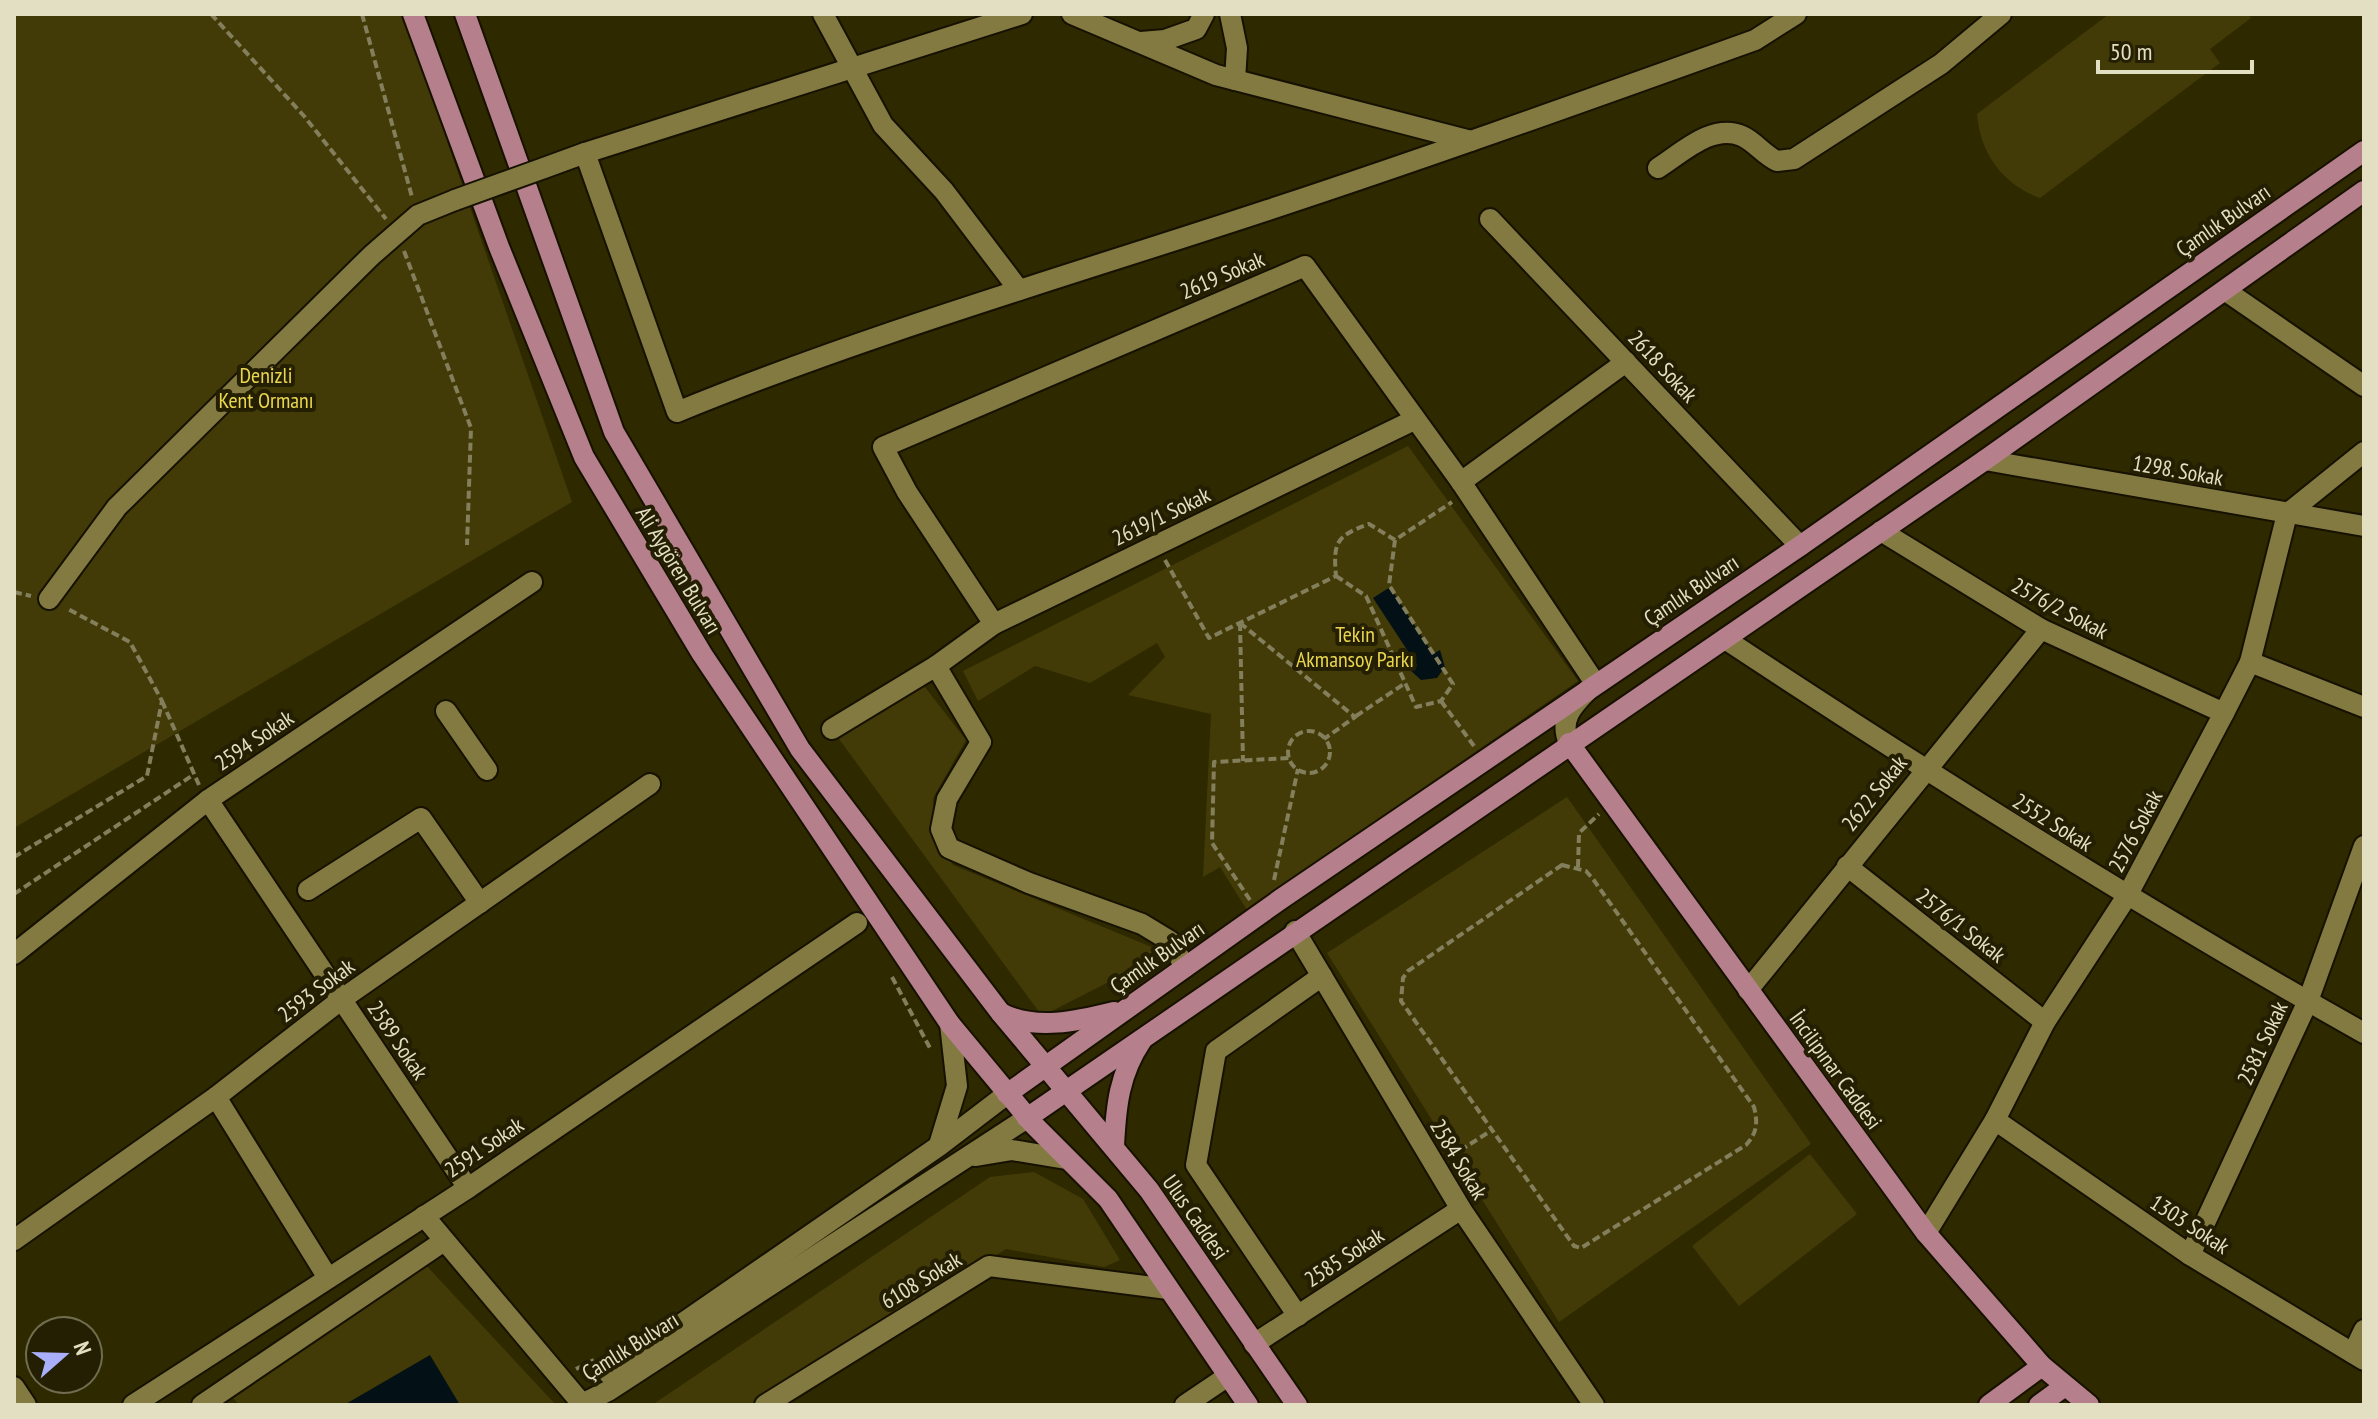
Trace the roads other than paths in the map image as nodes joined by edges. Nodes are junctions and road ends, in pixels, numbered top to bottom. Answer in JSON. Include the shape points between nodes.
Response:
{"nodes":[{"id":1,"x":413,"y":14,"type":"edge"},
{"id":2,"x":465,"y":14,"type":"edge"},
{"id":3,"x":823,"y":14,"type":"edge"},
{"id":4,"x":1022,"y":14,"type":"edge"},
{"id":5,"x":1072,"y":14,"type":"edge"},
{"id":6,"x":1204,"y":14,"type":"edge"},
{"id":7,"x":1230,"y":14,"type":"edge"},
{"id":8,"x":1796,"y":14,"type":"edge"},
{"id":9,"x":2001,"y":14,"type":"edge"},
{"id":10,"x":1137,"y":43,"type":"junction"},
{"id":11,"x":852,"y":68,"type":"junction"},
{"id":12,"x":1235,"y":80,"type":"junction"},
{"id":13,"x":1471,"y":141,"type":"junction"},
{"id":14,"x":2364,"y":151,"type":"edge"},
{"id":15,"x":585,"y":153,"type":"junction"},
{"id":16,"x":1658,"y":168,"type":"dead end"},
{"id":17,"x":2364,"y":191,"type":"edge"},
{"id":18,"x":1490,"y":219,"type":"dead end"},
{"id":19,"x":1019,"y":290,"type":"junction"},
{"id":20,"x":2226,"y":291,"type":"junction"},
{"id":21,"x":1626,"y":362,"type":"junction"},
{"id":22,"x":2364,"y":386,"type":"edge"},
{"id":23,"x":1414,"y":420,"type":"junction"},
{"id":24,"x":2364,"y":452,"type":"edge"},
{"id":25,"x":1985,"y":460,"type":"junction"},
{"id":26,"x":1464,"y":487,"type":"junction"},
{"id":27,"x":2287,"y":514,"type":"junction"},
{"id":28,"x":2364,"y":526,"type":"edge"},
{"id":29,"x":1881,"y":531,"type":"junction"},
{"id":30,"x":1800,"y":546,"type":"junction"},
{"id":31,"x":532,"y":582,"type":"dead end"},
{"id":32,"x":49,"y":599,"type":"road end"},
{"id":33,"x":994,"y":624,"type":"junction"},
{"id":34,"x":2041,"y":629,"type":"junction"},
{"id":35,"x":1725,"y":639,"type":"junction"},
{"id":36,"x":2250,"y":662,"type":"junction"},
{"id":37,"x":936,"y":666,"type":"junction"},
{"id":38,"x":1595,"y":683,"type":"junction"},
{"id":39,"x":2364,"y":707,"type":"edge"},
{"id":40,"x":446,"y":711,"type":"dead end"},
{"id":41,"x":2224,"y":713,"type":"junction"},
{"id":42,"x":832,"y":729,"type":"dead end"},
{"id":43,"x":1591,"y":729,"type":"junction"},
{"id":44,"x":1569,"y":743,"type":"junction"},
{"id":45,"x":1588,"y":768,"type":"junction"},
{"id":46,"x":487,"y":770,"type":"dead end"},
{"id":47,"x":1924,"y":770,"type":"junction"},
{"id":48,"x":650,"y":784,"type":"dead end"},
{"id":49,"x":208,"y":800,"type":"junction"},
{"id":50,"x":2364,"y":846,"type":"edge"},
{"id":51,"x":1847,"y":866,"type":"junction"},
{"id":52,"x":308,"y":890,"type":"dead end"},
{"id":53,"x":2127,"y":896,"type":"junction"},
{"id":54,"x":480,"y":903,"type":"junction"},
{"id":55,"x":857,"y":923,"type":"dead end"},
{"id":56,"x":1295,"y":931,"type":"junction"},
{"id":57,"x":14,"y":954,"type":"edge"},
{"id":58,"x":1185,"y":967,"type":"junction"},
{"id":59,"x":1322,"y":976,"type":"junction"},
{"id":60,"x":1748,"y":990,"type":"junction"},
{"id":61,"x":342,"y":999,"type":"junction"},
{"id":62,"x":2308,"y":1001,"type":"junction"},
{"id":63,"x":1126,"y":1009,"type":"junction"},
{"id":64,"x":1000,"y":1012,"type":"junction"},
{"id":65,"x":2045,"y":1022,"type":"junction"},
{"id":66,"x":950,"y":1024,"type":"junction"},
{"id":67,"x":1148,"y":1032,"type":"junction"},
{"id":68,"x":2364,"y":1033,"type":"edge"},
{"id":69,"x":1043,"y":1065,"type":"junction"},
{"id":70,"x":1064,"y":1090,"type":"junction"},
{"id":71,"x":1007,"y":1094,"type":"junction"},
{"id":72,"x":216,"y":1097,"type":"junction"},
{"id":73,"x":1027,"y":1118,"type":"junction"},
{"id":74,"x":1995,"y":1120,"type":"junction"},
{"id":75,"x":939,"y":1146,"type":"junction"},
{"id":76,"x":1114,"y":1146,"type":"junction"},
{"id":77,"x":964,"y":1159,"type":"junction"},
{"id":78,"x":1066,"y":1159,"type":"junction"},
{"id":79,"x":468,"y":1188,"type":"junction"},
{"id":80,"x":1461,"y":1209,"type":"junction"},
{"id":81,"x":424,"y":1216,"type":"junction"},
{"id":82,"x":1926,"y":1233,"type":"junction"},
{"id":83,"x":14,"y":1240,"type":"edge"},
{"id":84,"x":444,"y":1241,"type":"junction"},
{"id":85,"x":2190,"y":1255,"type":"junction"},
{"id":86,"x":328,"y":1278,"type":"junction"},
{"id":87,"x":1168,"y":1289,"type":"junction"},
{"id":88,"x":1298,"y":1316,"type":"junction"},
{"id":89,"x":2364,"y":1330,"type":"edge"},
{"id":90,"x":1254,"y":1344,"type":"junction"},
{"id":91,"x":2358,"y":1357,"type":"edge"},
{"id":92,"x":2042,"y":1366,"type":"junction"},
{"id":93,"x":1228,"y":1376,"type":"junction"},
{"id":94,"x":2065,"y":1386,"type":"junction"},
{"id":95,"x":14,"y":1387,"type":"edge"},
{"id":96,"x":582,"y":1404,"type":"edge"},
{"id":97,"x":26,"y":1405,"type":"edge"},
{"id":98,"x":133,"y":1405,"type":"edge"},
{"id":99,"x":202,"y":1405,"type":"edge"},
{"id":100,"x":765,"y":1405,"type":"edge"},
{"id":101,"x":1185,"y":1405,"type":"edge"},
{"id":102,"x":1248,"y":1405,"type":"edge"},
{"id":103,"x":1297,"y":1405,"type":"edge"},
{"id":104,"x":1594,"y":1405,"type":"edge"},
{"id":105,"x":1989,"y":1405,"type":"edge"},
{"id":106,"x":2039,"y":1405,"type":"edge"},
{"id":107,"x":2089,"y":1405,"type":"edge"}],
"edges":[{"from":1,"to":66,"type":"main road","name":"Ali Aygören Bulvarı","via":[[584,457],[702,654]]},
{"from":2,"to":64,"type":"main road","name":"Ali Aygören Bulvarı","via":[[614,432],[800,749]]},
{"from":3,"to":11,"type":"street"},
{"from":4,"to":11,"type":"street"},
{"from":5,"to":10,"type":"street"},
{"from":6,"to":10,"type":"street","via":[[1196,29]]},
{"from":7,"to":12,"type":"street","via":[[1237,48]]},
{"from":8,"to":13,"type":"street","via":[[1755,40]]},
{"from":9,"to":16,"type":"street","via":[[1941,64],[1794,159],[1777,161],[1744,137],[1712,134]]},
{"from":10,"to":12,"type":"street"},
{"from":11,"to":15,"type":"street"},
{"from":11,"to":19,"type":"street","via":[[883,125],[944,191]]},
{"from":12,"to":13,"type":"street"},
{"from":13,"to":19,"type":"street"},
{"from":14,"to":30,"type":"main road","name":"Çamlık Bulvarı"},
{"from":15,"to":19,"type":"street","via":[[677,412],[758,378]]},
{"from":15,"to":32,"type":"street","bridge":true,"via":[[418,215],[396,232],[117,507]]},
{"from":17,"to":20,"type":"main road"},
{"from":18,"to":21,"type":"street","name":"2618 Sokak"},
{"from":20,"to":22,"type":"street"},
{"from":20,"to":25,"type":"main road"},
{"from":21,"to":26,"type":"street"},
{"from":21,"to":30,"type":"street","name":"2618 Sokak"},
{"from":23,"to":26,"type":"street","name":"2619 Sokak"},
{"from":23,"to":33,"type":"street","name":"2619/1 Sokak"},
{"from":23,"to":33,"type":"street","name":"2619 Sokak","via":[[1305,266],[883,447]]},
{"from":24,"to":27,"type":"street"},
{"from":25,"to":27,"type":"street","name":"1298. Sokak"},
{"from":25,"to":29,"type":"main road"},
{"from":26,"to":38,"type":"street","name":"2619 Sokak"},
{"from":27,"to":28,"type":"street","name":"1298. Sokak"},
{"from":27,"to":36,"type":"street","name":"2576 Sokak"},
{"from":29,"to":34,"type":"street","name":"2576/2 Sokak"},
{"from":29,"to":35,"type":"main road"},
{"from":30,"to":38,"type":"main road","name":"Çamlık Bulvarı"},
{"from":31,"to":49,"type":"street","name":"2594 Sokak"},
{"from":33,"to":37,"type":"street","name":"2619/1 Sokak"},
{"from":34,"to":41,"type":"street","name":"2576/2 Sokak"},
{"from":34,"to":47,"type":"street","name":"2622 Sokak"},
{"from":35,"to":43,"type":"main road"},
{"from":35,"to":47,"type":"street","name":"2552 Sokak"},
{"from":36,"to":39,"type":"street"},
{"from":36,"to":41,"type":"street","name":"2576 Sokak"},
{"from":37,"to":42,"type":"street","name":"2619/1 Sokak"},
{"from":37,"to":58,"type":"street","via":[[981,742],[947,799],[941,829],[949,848],[1142,924],[1170,941]]},
{"from":38,"to":44,"type":"street","via":[[1565,719]]},
{"from":38,"to":58,"type":"main road","name":"Çamlık Bulvarı"},
{"from":40,"to":46,"type":"street"},
{"from":41,"to":53,"type":"street","name":"2576 Sokak"},
{"from":43,"to":44,"type":"main road"},
{"from":43,"to":45,"type":"main road","via":[[1585,751]]},
{"from":44,"to":45,"type":"main road","name":"İncilipınar Caddesi"},
{"from":44,"to":56,"type":"main road"},
{"from":45,"to":60,"type":"main road","name":"İncilipınar Caddesi"},
{"from":47,"to":51,"type":"street","name":"2622 Sokak"},
{"from":47,"to":53,"type":"street","name":"2552 Sokak"},
{"from":48,"to":54,"type":"street","name":"2593 Sokak"},
{"from":49,"to":57,"type":"street","name":"2594 Sokak"},
{"from":49,"to":61,"type":"street","name":"2589 Sokak"},
{"from":50,"to":62,"type":"street","name":"2581 Sokak"},
{"from":51,"to":60,"type":"street","name":"2622 Sokak"},
{"from":51,"to":65,"type":"street","name":"2576/1 Sokak"},
{"from":52,"to":54,"type":"street","via":[[421,818]]},
{"from":53,"to":62,"type":"street","name":"2552 Sokak"},
{"from":53,"to":65,"type":"street","name":"2576 Sokak"},
{"from":54,"to":61,"type":"street","name":"2593 Sokak"},
{"from":55,"to":79,"type":"street","name":"2591 Sokak"},
{"from":56,"to":59,"type":"street","name":"2584 Sokak"},
{"from":56,"to":67,"type":"main road"},
{"from":58,"to":63,"type":"main road","name":"Çamlık Bulvarı"},
{"from":59,"to":80,"type":"street","name":"2584 Sokak"},
{"from":59,"to":88,"type":"street","via":[[1216,1051],[1196,1165]]},
{"from":60,"to":82,"type":"main road","name":"İncilipınar Caddesi"},
{"from":61,"to":72,"type":"street","name":"2593 Sokak"},
{"from":61,"to":79,"type":"street","name":"2589 Sokak"},
{"from":62,"to":68,"type":"street","name":"2552 Sokak"},
{"from":62,"to":85,"type":"street","name":"2581 Sokak"},
{"from":63,"to":64,"type":"main road","via":[[1026,1023]]},
{"from":63,"to":69,"type":"main road","name":"Çamlık Bulvarı"},
{"from":64,"to":69,"type":"main road","name":"Ali Aygören Bulvarı"},
{"from":65,"to":74,"type":"street","name":"2576 Sokak"},
{"from":66,"to":71,"type":"main road","name":"Ali Aygören Bulvarı"},
{"from":66,"to":75,"type":"street","via":[[957,1086]]},
{"from":67,"to":70,"type":"main road"},
{"from":67,"to":76,"type":"main road","via":[[1128,1061],[1117,1092]]},
{"from":69,"to":70,"type":"main road","name":"Ulus Caddesi"},
{"from":69,"to":71,"type":"main road","name":"Çamlık Bulvarı"},
{"from":70,"to":73,"type":"main road"},
{"from":70,"to":76,"type":"main road","name":"Ulus Caddesi"},
{"from":71,"to":73,"type":"main road"},
{"from":71,"to":75,"type":"street"},
{"from":72,"to":83,"type":"street","name":"2593 Sokak"},
{"from":72,"to":86,"type":"street"},
{"from":73,"to":77,"type":"street","name":"Çamlık Bulvarı"},
{"from":73,"to":78,"type":"main road"},
{"from":74,"to":82,"type":"street","name":"2576 Sokak"},
{"from":74,"to":85,"type":"street","name":"1303 Sokak"},
{"from":75,"to":96,"type":"street","via":[[604,1378]]},
{"from":76,"to":90,"type":"main road","name":"Ulus Caddesi"},
{"from":77,"to":78,"type":"street","via":[[1012,1150]]},
{"from":77,"to":96,"type":"street","name":"Çamlık Bulvarı"},
{"from":78,"to":87,"type":"main road","via":[[1108,1199]]},
{"from":79,"to":81,"type":"street","name":"2591 Sokak"},
{"from":80,"to":88,"type":"street","name":"2585 Sokak"},
{"from":80,"to":104,"type":"street","name":"2584 Sokak"},
{"from":81,"to":84,"type":"street"},
{"from":81,"to":86,"type":"street","name":"2591 Sokak"},
{"from":82,"to":92,"type":"main road","name":"İncilipınar Caddesi"},
{"from":84,"to":96,"type":"street"},
{"from":84,"to":99,"type":"street"},
{"from":85,"to":91,"type":"street","name":"1303 Sokak"},
{"from":86,"to":98,"type":"street","name":"2591 Sokak"},
{"from":87,"to":93,"type":"main road"},
{"from":87,"to":100,"type":"street","name":"6108 Sokak","via":[[989,1266]]},
{"from":88,"to":90,"type":"street","name":"2585 Sokak"},
{"from":89,"to":91,"type":"street"},
{"from":90,"to":103,"type":"main road","name":"Ulus Caddesi"},
{"from":92,"to":94,"type":"main road","name":"İncilipınar Caddesi"},
{"from":92,"to":105,"type":"main road"},
{"from":93,"to":101,"type":"street"},
{"from":93,"to":102,"type":"main road"},
{"from":94,"to":106,"type":"main road"},
{"from":94,"to":107,"type":"main road","name":"İncilipınar Caddesi"},
{"from":95,"to":97,"type":"street"}]}
